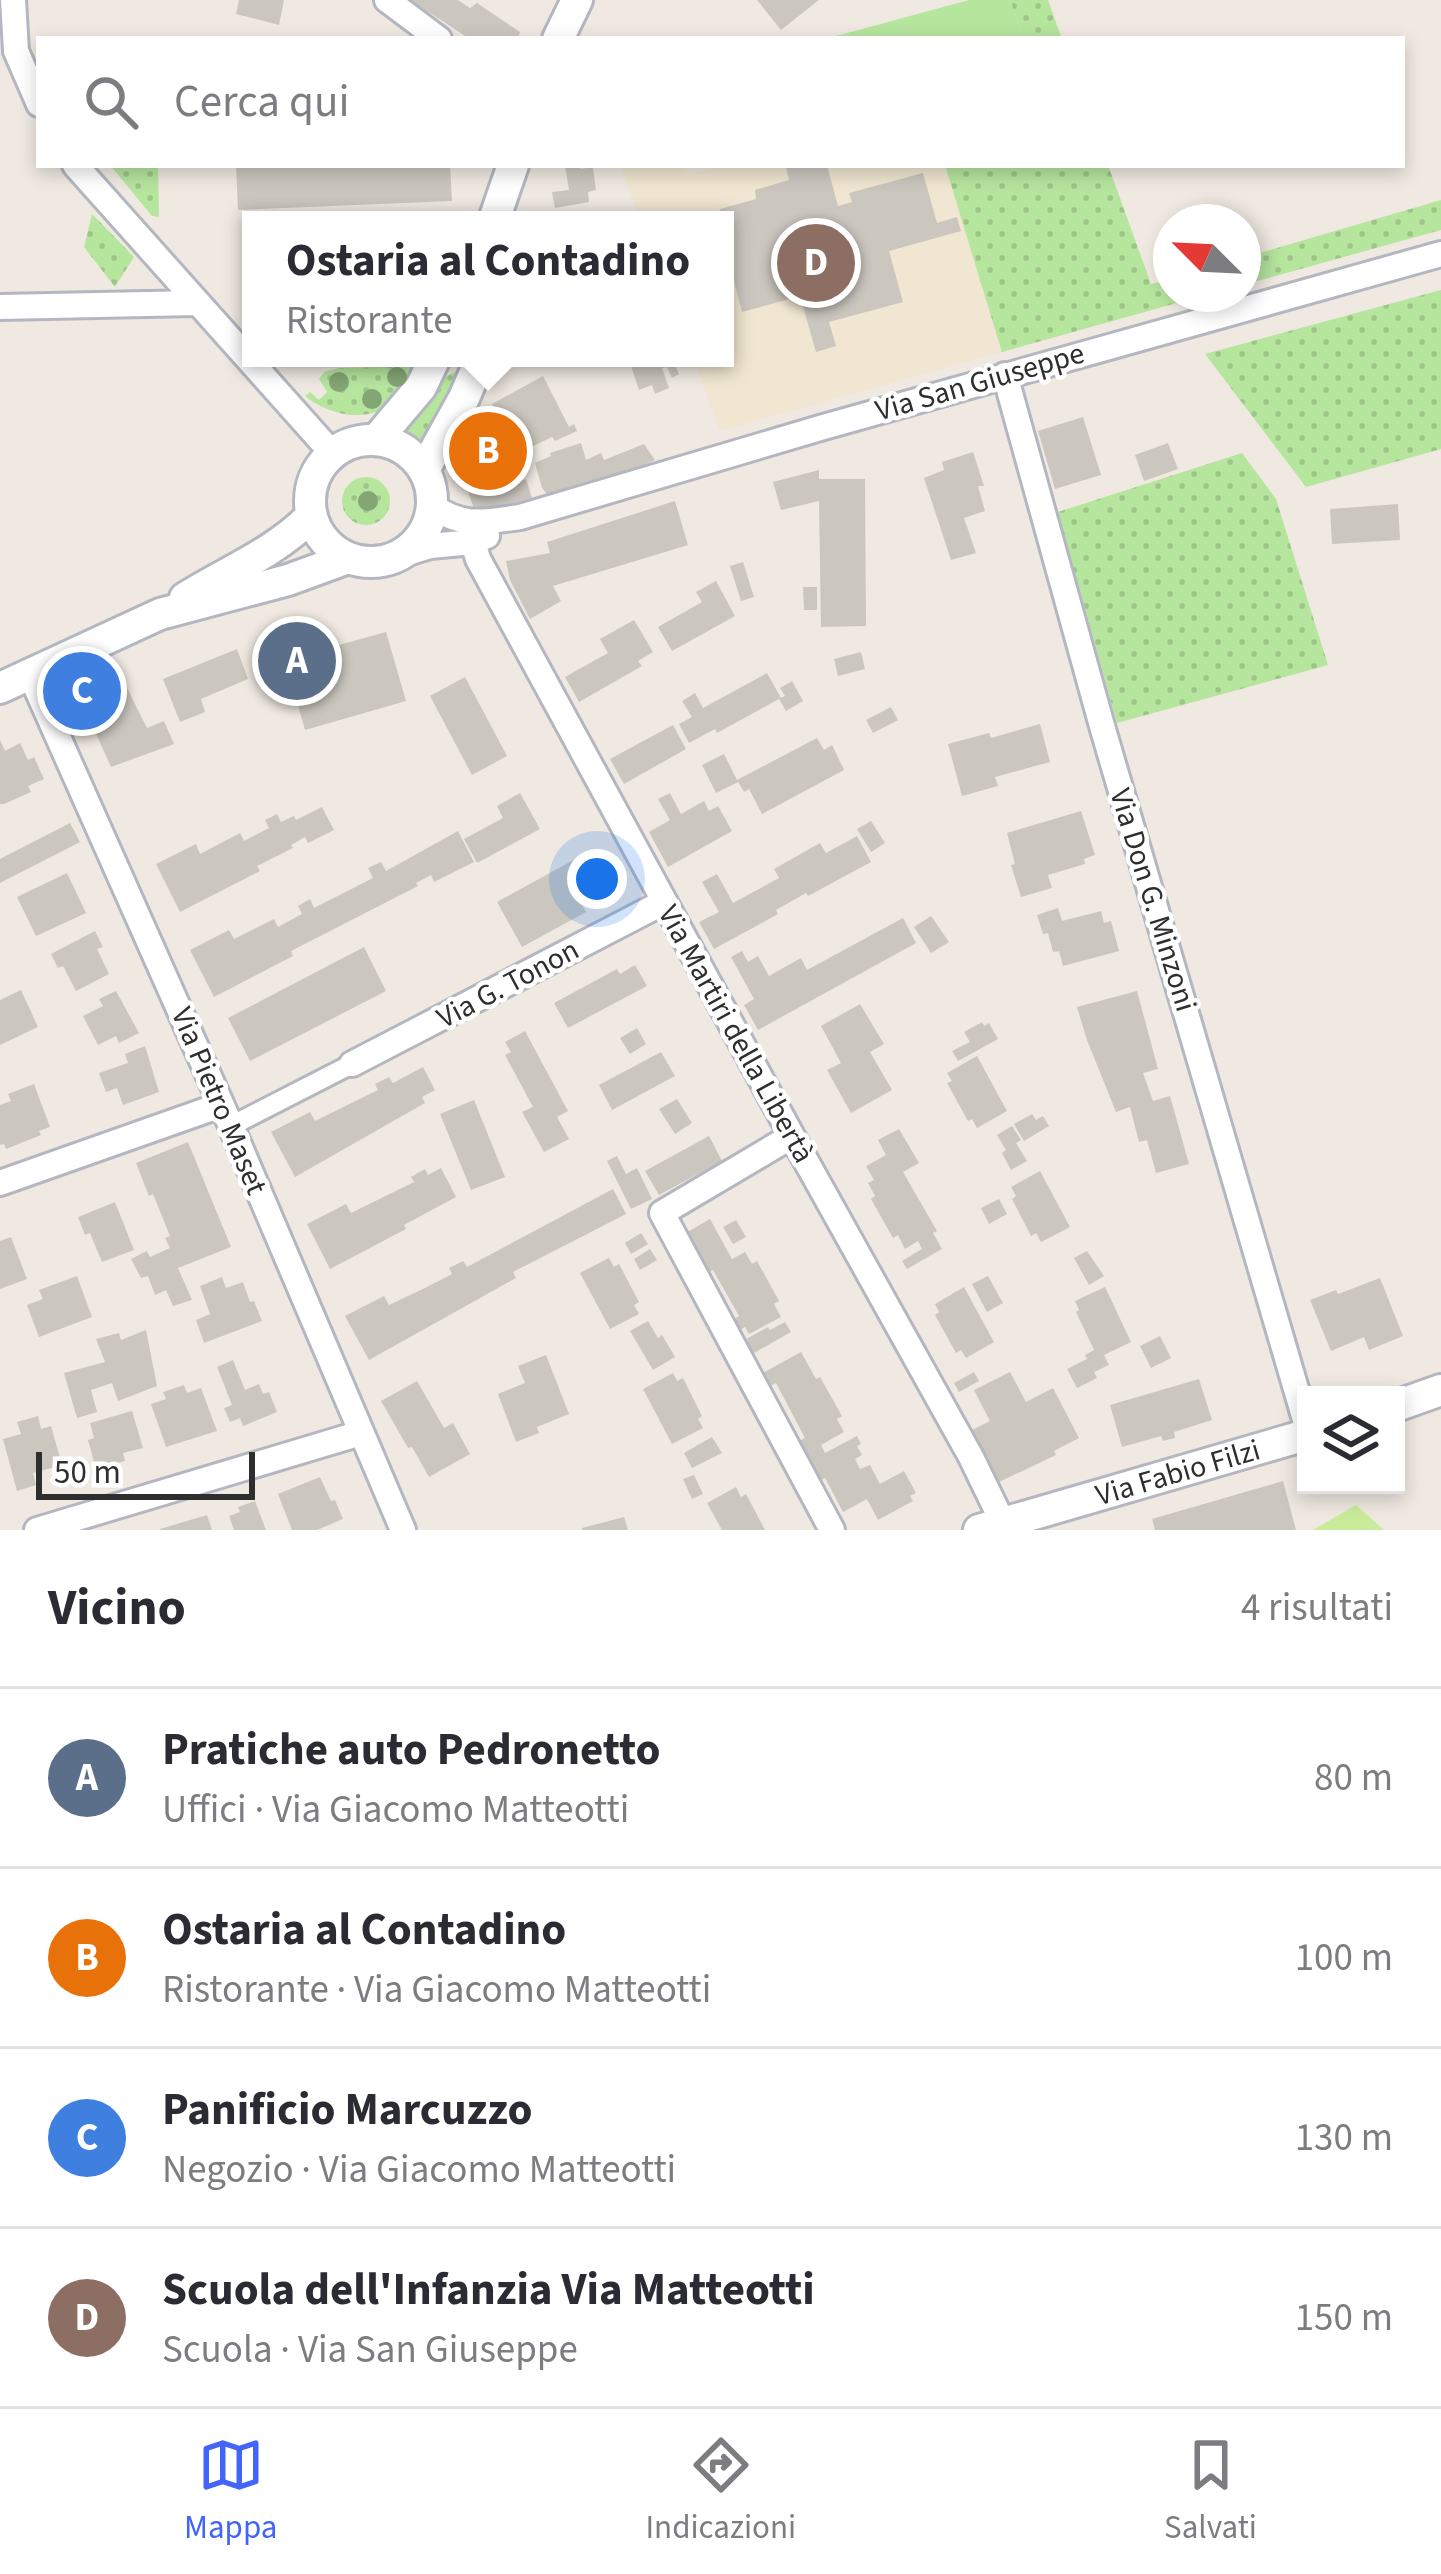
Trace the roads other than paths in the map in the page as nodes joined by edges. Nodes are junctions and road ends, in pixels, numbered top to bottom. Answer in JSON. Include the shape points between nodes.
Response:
{"nodes":[{"id":1,"x":13,"y":0,"type":"edge"},
{"id":2,"x":387,"y":0,"type":"edge"},
{"id":3,"x":550,"y":0,"type":"edge"},
{"id":4,"x":577,"y":0,"type":"edge"},
{"id":5,"x":435,"y":36,"type":"edge"},
{"id":6,"x":554,"y":36,"type":"edge"},
{"id":7,"x":556,"y":36,"type":"edge"},
{"id":8,"x":36,"y":98,"type":"edge"},
{"id":9,"x":78,"y":168,"type":"edge"},
{"id":10,"x":512,"y":168,"type":"edge"},
{"id":11,"x":526,"y":168,"type":"edge"},
{"id":12,"x":497,"y":211,"type":"edge"},
{"id":13,"x":519,"y":211,"type":"edge"},
{"id":14,"x":1441,"y":254,"type":"edge"},
{"id":15,"x":196,"y":303,"type":"junction"},
{"id":16,"x":0,"y":307,"type":"edge"},
{"id":17,"x":242,"y":354,"type":"edge"},
{"id":18,"x":254,"y":367,"type":"edge"},
{"id":19,"x":435,"y":367,"type":"edge"},
{"id":20,"x":477,"y":367,"type":"edge"},
{"id":21,"x":1005,"y":375,"type":"junction"},
{"id":22,"x":377,"y":439,"type":"junction"},
{"id":23,"x":332,"y":453,"type":"junction"},
{"id":24,"x":424,"y":470,"type":"junction"},
{"id":25,"x":432,"y":506,"type":"junction"},
{"id":26,"x":311,"y":516,"type":"junction"},
{"id":27,"x":520,"y":517,"type":"junction"},
{"id":28,"x":473,"y":542,"type":"junction"},
{"id":29,"x":401,"y":555,"type":"junction"},
{"id":30,"x":348,"y":558,"type":"junction"},
{"id":31,"x":258,"y":573,"type":"junction"},
{"id":32,"x":30,"y":674,"type":"junction"},
{"id":33,"x":0,"y":688,"type":"edge"},
{"id":34,"x":664,"y":902,"type":"junction"},
{"id":35,"x":352,"y":1064,"type":"joint"},
{"id":36,"x":226,"y":1115,"type":"junction"},
{"id":37,"x":791,"y":1136,"type":"junction"},
{"id":38,"x":0,"y":1183,"type":"edge"},
{"id":39,"x":1441,"y":1390,"type":"edge"},
{"id":40,"x":1297,"y":1392,"type":"edge"},
{"id":41,"x":1405,"y":1403,"type":"edge"},
{"id":42,"x":361,"y":1433,"type":"junction"},
{"id":43,"x":1297,"y":1439,"type":"edge"},
{"id":44,"x":991,"y":1527,"type":"edge"},
{"id":45,"x":37,"y":1530,"type":"edge"},
{"id":46,"x":403,"y":1530,"type":"edge"},
{"id":47,"x":832,"y":1530,"type":"edge"}],
"edges":[{"from":1,"to":8,"type":"street","via":[[16,51]]},
{"from":2,"to":5,"type":"street"},
{"from":3,"to":6,"type":"street"},
{"from":4,"to":7,"type":"street"},
{"from":9,"to":15,"type":"street"},
{"from":10,"to":12,"type":"street"},
{"from":11,"to":13,"type":"street"},
{"from":14,"to":21,"type":"street","name":"Via San Giuseppe"},
{"from":15,"to":16,"type":"street"},
{"from":15,"to":17,"type":"street"},
{"from":18,"to":23,"type":"street"},
{"from":19,"to":22,"type":"street"},
{"from":20,"to":24,"type":"street"},
{"from":21,"to":27,"type":"street","name":"Via San Giuseppe"},
{"from":21,"to":40,"type":"street","name":"Via Don G. Minzoni"},
{"from":22,"to":23,"type":"street"},
{"from":22,"to":24,"type":"street","via":[[406,450]]},
{"from":23,"to":26,"type":"street","via":[[311,486]]},
{"from":24,"to":25,"type":"street"},
{"from":25,"to":27,"type":"street","name":"Via San Giuseppe","via":[[462,522]]},
{"from":25,"to":29,"type":"street","via":[[421,537]]},
{"from":26,"to":30,"type":"street","via":[[327,544]]},
{"from":26,"to":31,"type":"street"},
{"from":27,"to":28,"type":"street","name":"Via San Giuseppe"},
{"from":28,"to":29,"type":"street","name":"Via San Giuseppe"},
{"from":28,"to":34,"type":"street","name":"Via Martiri della Libertà"},
{"from":29,"to":30,"type":"street"},
{"from":30,"to":31,"type":"street"},
{"from":31,"to":32,"type":"street"},
{"from":32,"to":33,"type":"street"},
{"from":32,"to":36,"type":"street","name":"Via Pietro Maset"},
{"from":34,"to":35,"type":"street","name":"Via G. Tonon"},
{"from":34,"to":37,"type":"street","name":"Via Martiri della Libertà"},
{"from":35,"to":36,"type":"street"},
{"from":36,"to":38,"type":"street"},
{"from":36,"to":42,"type":"street","name":"Via Pietro Maset"},
{"from":37,"to":44,"type":"street","name":"Via Martiri della Libertà","via":[[970,1457]]},
{"from":37,"to":47,"type":"street","via":[[662,1213]]},
{"from":39,"to":41,"type":"street"},
{"from":42,"to":45,"type":"street"},
{"from":42,"to":46,"type":"street","name":"Via Pietro Maset"},
{"from":43,"to":44,"type":"street","name":"Via Fabio Filzi"}]}
